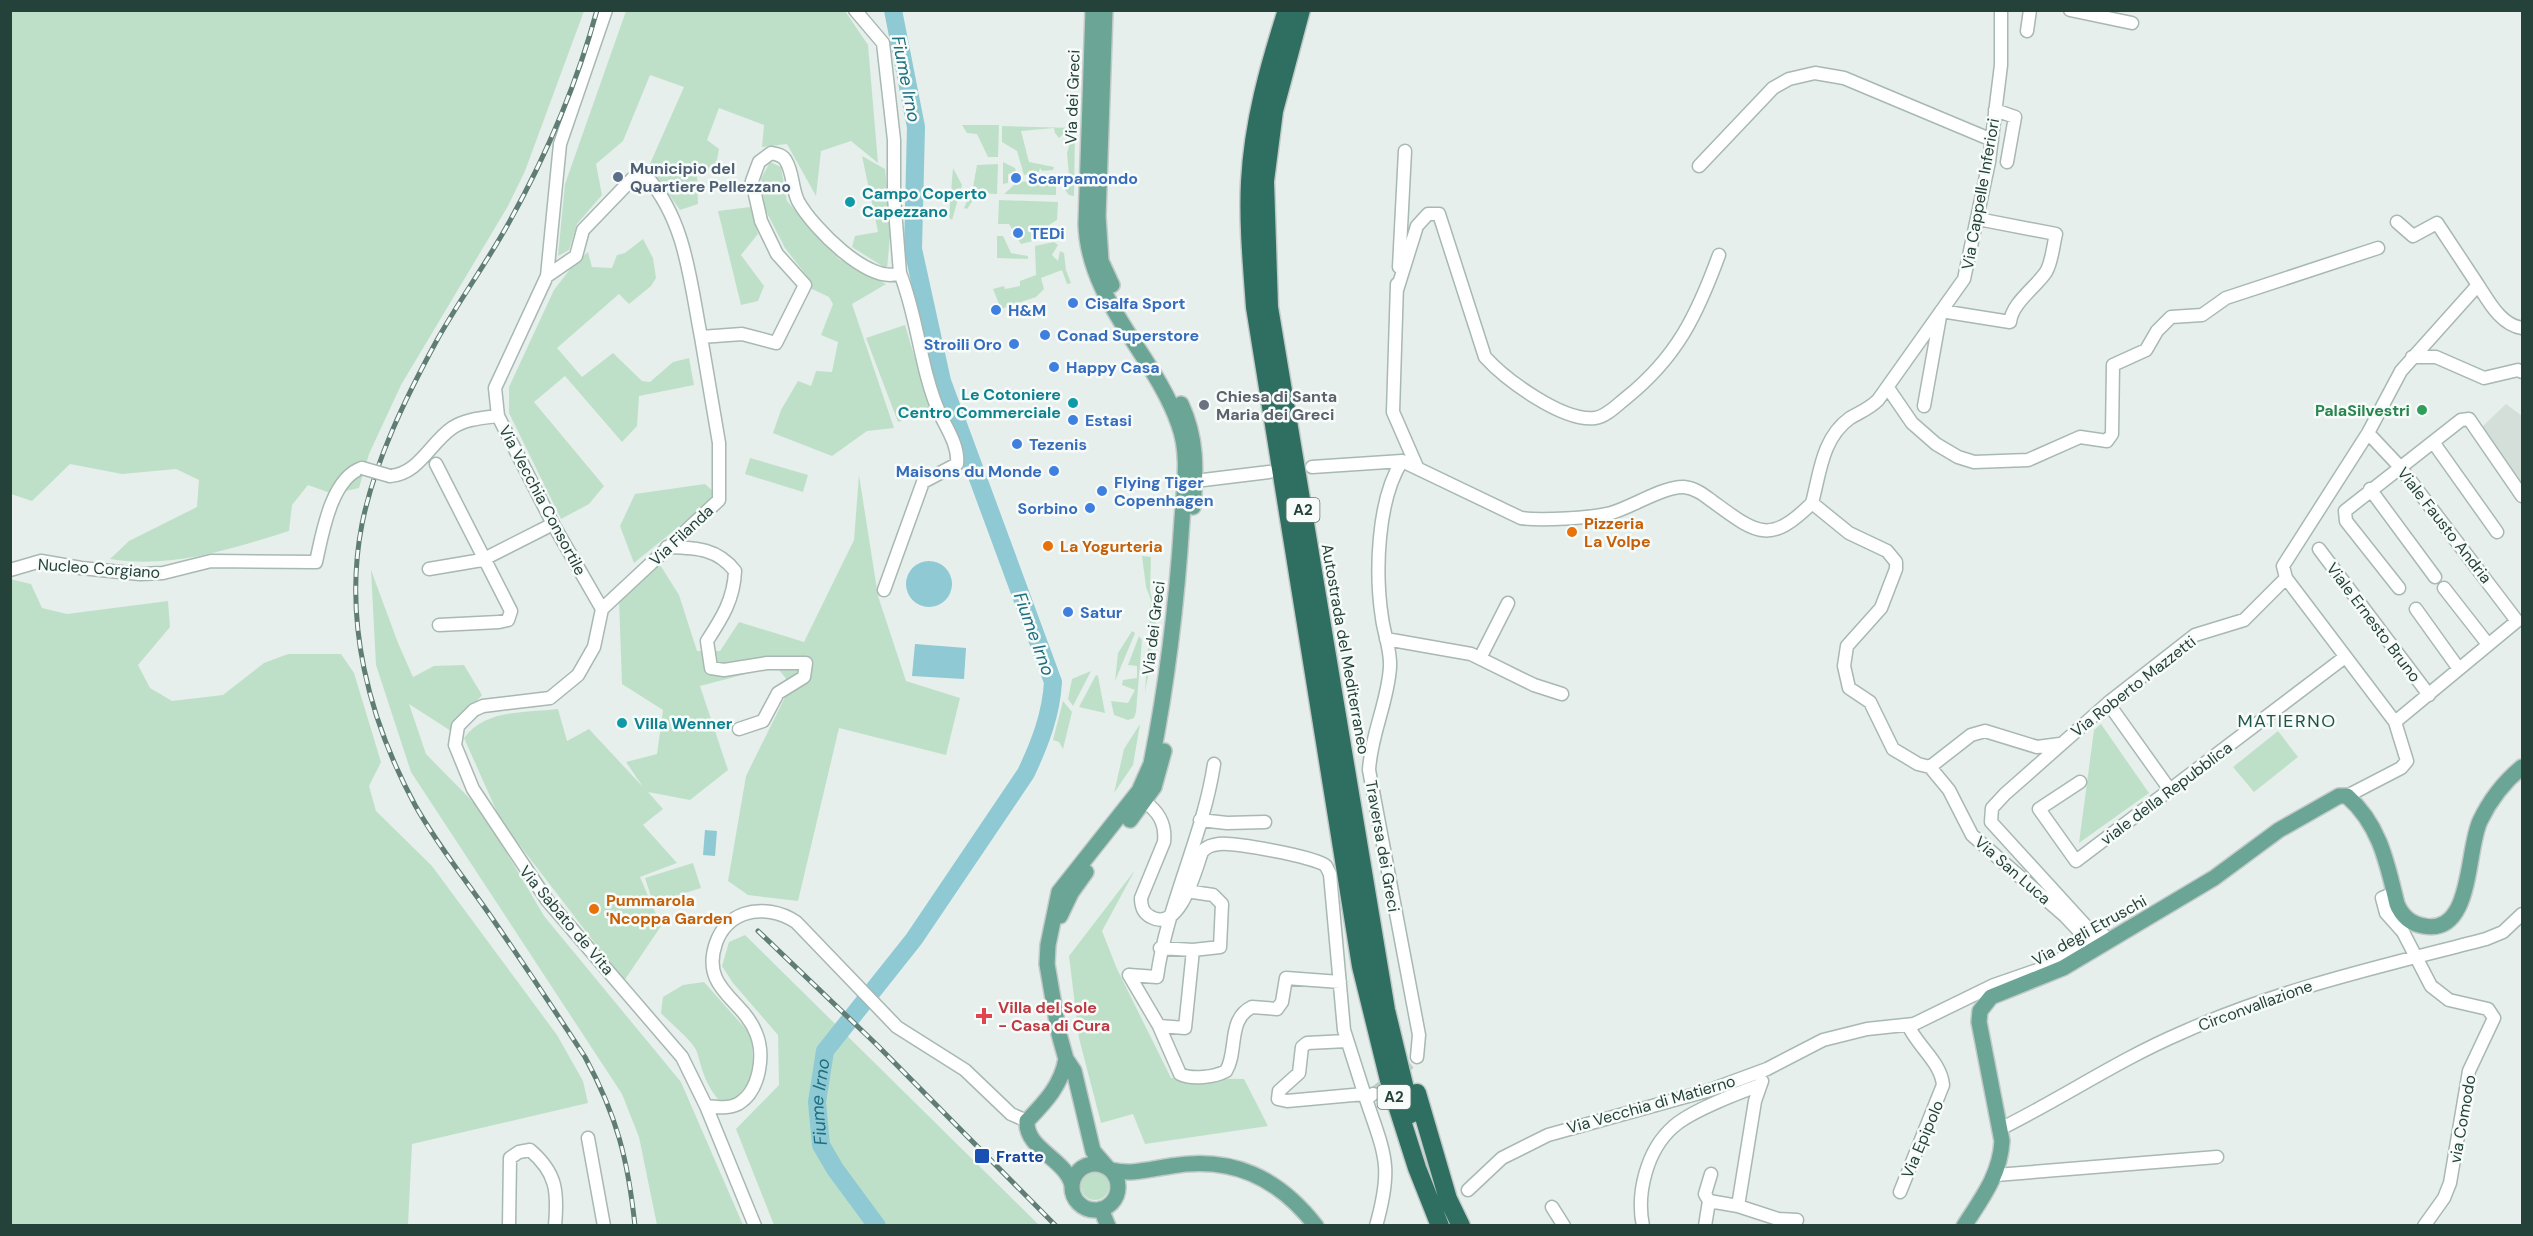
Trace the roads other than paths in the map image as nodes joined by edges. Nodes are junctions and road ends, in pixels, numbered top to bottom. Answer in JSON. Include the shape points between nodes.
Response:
{"nodes":[{"id":1,"x":606,"y":10,"type":"edge"},
{"id":2,"x":855,"y":10,"type":"edge"},
{"id":3,"x":1093,"y":10,"type":"edge"},
{"id":4,"x":1105,"y":10,"type":"edge"},
{"id":5,"x":1287,"y":10,"type":"edge"},
{"id":6,"x":1301,"y":10,"type":"edge"},
{"id":7,"x":2001,"y":10,"type":"edge"},
{"id":8,"x":2030,"y":10,"type":"edge"},
{"id":9,"x":2070,"y":10,"type":"edge"},
{"id":10,"x":2132,"y":23,"type":"dead end"},
{"id":11,"x":2027,"y":32,"type":"dead end"},
{"id":12,"x":1995,"y":110,"type":"junction"},
{"id":13,"x":1992,"y":140,"type":"junction"},
{"id":14,"x":1405,"y":151,"type":"dead end"},
{"id":15,"x":2007,"y":162,"type":"dead end"},
{"id":16,"x":1699,"y":166,"type":"dead end"},
{"id":17,"x":1978,"y":219,"type":"junction"},
{"id":18,"x":2397,"y":222,"type":"dead end"},
{"id":19,"x":2378,"y":248,"type":"dead end"},
{"id":20,"x":1719,"y":255,"type":"dead end"},
{"id":21,"x":900,"y":273,"type":"junction"},
{"id":22,"x":547,"y":276,"type":"junction"},
{"id":23,"x":2478,"y":285,"type":"junction"},
{"id":24,"x":1397,"y":290,"type":"junction"},
{"id":25,"x":1941,"y":311,"type":"junction"},
{"id":26,"x":2523,"y":328,"type":"edge"},
{"id":27,"x":701,"y":337,"type":"junction"},
{"id":28,"x":2412,"y":357,"type":"junction"},
{"id":29,"x":2523,"y":372,"type":"edge"},
{"id":30,"x":1888,"y":388,"type":"junction"},
{"id":31,"x":1924,"y":406,"type":"dead end"},
{"id":32,"x":498,"y":416,"type":"junction"},
{"id":33,"x":2368,"y":433,"type":"junction"},
{"id":34,"x":2433,"y":442,"type":"junction"},
{"id":35,"x":1402,"y":461,"type":"junction"},
{"id":36,"x":436,"y":464,"type":"dead end"},
{"id":37,"x":1312,"y":467,"type":"dead end"},
{"id":38,"x":1417,"y":467,"type":"junction"},
{"id":39,"x":2400,"y":467,"type":"junction"},
{"id":40,"x":1269,"y":472,"type":"dead end"},
{"id":41,"x":1196,"y":481,"type":"junction"},
{"id":42,"x":2370,"y":489,"type":"junction"},
{"id":43,"x":2523,"y":496,"type":"edge"},
{"id":44,"x":1812,"y":503,"type":"junction"},
{"id":45,"x":553,"y":524,"type":"junction"},
{"id":46,"x":2497,"y":532,"type":"dead end"},
{"id":47,"x":667,"y":547,"type":"junction"},
{"id":48,"x":2319,"y":549,"type":"dead end"},
{"id":49,"x":483,"y":560,"type":"junction"},
{"id":50,"x":429,"y":569,"type":"dead end"},
{"id":51,"x":10,"y":570,"type":"edge"},
{"id":52,"x":2435,"y":577,"type":"dead end"},
{"id":53,"x":2286,"y":578,"type":"junction"},
{"id":54,"x":2399,"y":588,"type":"dead end"},
{"id":55,"x":2444,"y":588,"type":"dead end"},
{"id":56,"x":884,"y":590,"type":"dead end"},
{"id":57,"x":1509,"y":603,"type":"dead end"},
{"id":58,"x":602,"y":609,"type":"junction"},
{"id":59,"x":2416,"y":609,"type":"dead end"},
{"id":60,"x":2517,"y":621,"type":"joint"},
{"id":61,"x":439,"y":625,"type":"dead end"},
{"id":62,"x":1386,"y":639,"type":"junction"},
{"id":63,"x":2487,"y":643,"type":"junction"},
{"id":64,"x":2345,"y":657,"type":"junction"},
{"id":65,"x":1480,"y":658,"type":"junction"},
{"id":66,"x":2459,"y":669,"type":"junction"},
{"id":67,"x":1562,"y":694,"type":"dead end"},
{"id":68,"x":2429,"y":695,"type":"junction"},
{"id":69,"x":2108,"y":703,"type":"junction"},
{"id":70,"x":2395,"y":722,"type":"junction"},
{"id":71,"x":739,"y":729,"type":"dead end"},
{"id":72,"x":2061,"y":744,"type":"junction"},
{"id":73,"x":1214,"y":764,"type":"dead end"},
{"id":74,"x":1930,"y":767,"type":"junction"},
{"id":75,"x":2523,"y":767,"type":"edge"},
{"id":76,"x":2080,"y":782,"type":"dead end"},
{"id":77,"x":2170,"y":790,"type":"junction"},
{"id":78,"x":2347,"y":796,"type":"junction"},
{"id":79,"x":1145,"y":802,"type":"junction"},
{"id":80,"x":1200,"y":820,"type":"junction"},
{"id":81,"x":1265,"y":822,"type":"dead end"},
{"id":82,"x":1186,"y":891,"type":"junction"},
{"id":83,"x":2394,"y":893,"type":"junction"},
{"id":84,"x":2523,"y":914,"type":"edge"},
{"id":85,"x":1168,"y":919,"type":"junction"},
{"id":86,"x":2095,"y":938,"type":"junction"},
{"id":87,"x":1160,"y":948,"type":"junction"},
{"id":88,"x":1193,"y":950,"type":"junction"},
{"id":89,"x":2415,"y":957,"type":"junction"},
{"id":90,"x":1361,"y":966,"type":"junction"},
{"id":91,"x":1051,"y":978,"type":"junction"},
{"id":92,"x":1340,"y":982,"type":"junction"},
{"id":93,"x":1983,"y":996,"type":"junction"},
{"id":94,"x":1386,"y":1010,"type":"junction"},
{"id":95,"x":1908,"y":1025,"type":"junction"},
{"id":96,"x":1159,"y":1026,"type":"junction"},
{"id":97,"x":1347,"y":1041,"type":"junction"},
{"id":98,"x":1417,"y":1057,"type":"dead end"},
{"id":99,"x":1066,"y":1059,"type":"junction"},
{"id":100,"x":1767,"y":1069,"type":"junction"},
{"id":101,"x":1760,"y":1085,"type":"junction"},
{"id":102,"x":1052,"y":1093,"type":"junction"},
{"id":103,"x":1368,"y":1095,"type":"junction"},
{"id":104,"x":737,"y":1104,"type":"junction"},
{"id":105,"x":706,"y":1106,"type":"junction"},
{"id":106,"x":1027,"y":1121,"type":"junction"},
{"id":107,"x":716,"y":1129,"type":"junction"},
{"id":108,"x":2000,"y":1129,"type":"junction"},
{"id":109,"x":1089,"y":1137,"type":"junction"},
{"id":110,"x":588,"y":1138,"type":"dead end"},
{"id":111,"x":2217,"y":1157,"type":"dead end"},
{"id":112,"x":1108,"y":1168,"type":"junction"},
{"id":113,"x":2160,"y":1168,"type":"dead end"},
{"id":114,"x":1711,"y":1174,"type":"dead end"},
{"id":115,"x":1996,"y":1177,"type":"junction"},
{"id":116,"x":1072,"y":1185,"type":"junction"},
{"id":117,"x":1468,"y":1190,"type":"dead end"},
{"id":118,"x":1900,"y":1192,"type":"dead end"},
{"id":119,"x":1709,"y":1201,"type":"junction"},
{"id":120,"x":1738,"y":1206,"type":"junction"},
{"id":121,"x":1552,"y":1207,"type":"dead end"},
{"id":122,"x":1101,"y":1209,"type":"junction"},
{"id":123,"x":1797,"y":1220,"type":"dead end"},
{"id":124,"x":509,"y":1226,"type":"edge"},
{"id":125,"x":555,"y":1226,"type":"edge"},
{"id":126,"x":604,"y":1226,"type":"edge"},
{"id":127,"x":755,"y":1226,"type":"edge"},
{"id":128,"x":1108,"y":1226,"type":"edge"},
{"id":129,"x":1316,"y":1226,"type":"edge"},
{"id":130,"x":1376,"y":1226,"type":"edge"},
{"id":131,"x":1431,"y":1226,"type":"edge"},
{"id":132,"x":1440,"y":1226,"type":"edge"},
{"id":133,"x":1452,"y":1226,"type":"edge"},
{"id":134,"x":1461,"y":1226,"type":"edge"},
{"id":135,"x":1564,"y":1226,"type":"edge"},
{"id":136,"x":1643,"y":1226,"type":"edge"},
{"id":137,"x":1705,"y":1226,"type":"edge"},
{"id":138,"x":1964,"y":1226,"type":"edge"},
{"id":139,"x":2424,"y":1226,"type":"edge"}],
"edges":[{"from":1,"to":22,"type":"street","name":"Via Vecchia Consortile","via":[[560,144]]},
{"from":2,"to":21,"type":"street","via":[[883,43],[894,140]]},
{"from":3,"to":91,"type":"main road","name":"Via dei Greci","via":[[1086,224],[1089,258],[1170,404],[1184,444],[1185,471],[1177,584],[1151,764],[1139,791],[1059,892],[1048,945]]},
{"from":4,"to":41,"type":"main road","name":"Via dei Greci","via":[[1099,250],[1109,280],[1186,414],[1193,435]]},
{"from":5,"to":90,"type":"highway","name":"Autostrada del Mediterraneo","number":"A2","via":[[1259,109],[1249,244],[1267,392]]},
{"from":6,"to":94,"type":"highway","name":"Autostrada del Mediterraneo","number":"A2","via":[[1274,111],[1265,181],[1269,307]]},
{"from":7,"to":12,"type":"street","name":"Via Cappelle Inferiori","via":[[2001,65]]},
{"from":8,"to":11,"type":"street"},
{"from":9,"to":10,"type":"street"},
{"from":12,"to":13,"type":"street","name":"Via Cappelle Inferiori"},
{"from":12,"to":15,"type":"street","via":[[2015,117]]},
{"from":13,"to":16,"type":"street","via":[[1854,81],[1815,74],[1789,79],[1773,88]]},
{"from":13,"to":17,"type":"street","name":"Via Cappelle Inferiori"},
{"from":14,"to":24,"type":"street"},
{"from":17,"to":25,"type":"street","name":"Via Cappelle Inferiori","via":[[1964,279]]},
{"from":17,"to":25,"type":"street","via":[[2056,234],[2048,269],[2011,312],[2010,322]]},
{"from":18,"to":23,"type":"street","via":[[2413,236],[2437,223]]},
{"from":19,"to":30,"type":"street","via":[[2226,298],[2202,315],[2165,321],[2146,350],[2113,365],[2112,434],[2107,441],[2080,437],[2028,460],[1974,462],[1936,444],[1912,423]]},
{"from":20,"to":24,"type":"street","via":[[1697,312],[1669,358],[1607,413],[1594,418],[1571,414],[1538,398],[1485,357],[1439,214],[1428,214],[1417,226]]},
{"from":21,"to":27,"type":"street","via":[[878,274],[829,241],[799,202],[788,163],[771,153],[759,162],[752,181],[761,221],[777,254],[805,285],[776,343],[742,334]]},
{"from":21,"to":56,"type":"street","via":[[938,409],[958,454],[957,464],[923,482]]},
{"from":22,"to":27,"type":"street","name":"Via Filanda","via":[[576,256],[583,230],[633,178],[647,177],[668,207],[682,240]]},
{"from":22,"to":32,"type":"street","name":"Via Vecchia Consortile","via":[[495,388]]},
{"from":23,"to":26,"type":"street","via":[[2497,313],[2515,327]]},
{"from":23,"to":28,"type":"street"},
{"from":24,"to":38,"type":"street","via":[[1394,412]]},
{"from":25,"to":30,"type":"street","name":"Via Cappelle Inferiori"},
{"from":25,"to":31,"type":"street"},
{"from":27,"to":47,"type":"street","name":"Via Filanda","via":[[719,443],[719,500]]},
{"from":28,"to":29,"type":"street","via":[[2436,357],[2484,378]]},
{"from":28,"to":33,"type":"street"},
{"from":30,"to":44,"type":"street","name":"Via Cappelle Inferiori","via":[[1868,410],[1838,430],[1826,447]]},
{"from":32,"to":45,"type":"street","name":"Via Vecchia Consortile"},
{"from":32,"to":51,"type":"street","name":"Nucleo Corgiano","bridge":true,"via":[[469,420],[452,428],[406,472],[390,476],[362,468],[346,481],[332,501],[316,562],[211,561],[164,573],[140,574],[35,561]]},
{"from":33,"to":39,"type":"street","name":"Viale Fausto Andria"},
{"from":33,"to":53,"type":"street","via":[[2287,557],[2283,566]]},
{"from":34,"to":39,"type":"street"},
{"from":34,"to":43,"type":"street","via":[[2461,420],[2469,419]]},
{"from":34,"to":46,"type":"street"},
{"from":35,"to":37,"type":"street"},
{"from":35,"to":38,"type":"street"},
{"from":35,"to":62,"type":"street","name":"Traversa dei Greci","via":[[1394,473],[1381,535],[1379,586]]},
{"from":36,"to":49,"type":"street"},
{"from":38,"to":44,"type":"street","via":[[1521,518],[1536,520],[1610,513],[1685,487],[1700,491],[1755,531],[1774,530],[1786,527]]},
{"from":39,"to":42,"type":"street"},
{"from":39,"to":60,"type":"street","name":"Viale Fausto Andria"},
{"from":40,"to":41,"type":"street"},
{"from":41,"to":79,"type":"main road","name":"Via dei Greci","via":[[1183,619],[1162,764]]},
{"from":42,"to":52,"type":"street"},
{"from":42,"to":54,"type":"street","via":[[2349,505],[2346,521]]},
{"from":44,"to":74,"type":"street","name":"Via San Luca","via":[[1849,533],[1894,557],[1896,569],[1881,608],[1847,646],[1845,678],[1850,688],[1870,702],[1893,749]]},
{"from":45,"to":49,"type":"street"},
{"from":45,"to":58,"type":"street","name":"Via Vecchia Consortile"},
{"from":47,"to":58,"type":"street","name":"Via Filanda"},
{"from":47,"to":71,"type":"street","via":[[724,556],[735,571],[734,588],[724,615],[707,640],[711,668],[806,663],[804,677],[778,693],[763,721]]},
{"from":48,"to":68,"type":"street","name":"Viale Ernesto Bruno"},
{"from":49,"to":50,"type":"street"},
{"from":49,"to":61,"type":"street","via":[[511,616],[499,622]]},
{"from":53,"to":64,"type":"street"},
{"from":53,"to":69,"type":"street","name":"Via Roberto Mazzetti","via":[[2244,620],[2195,635]]},
{"from":55,"to":63,"type":"street"},
{"from":57,"to":65,"type":"street"},
{"from":58,"to":105,"type":"street","name":"Via Sabato de Vita","via":[[594,647],[578,675],[550,698],[474,710],[458,726],[454,745],[473,789],[526,873],[672,1042]]},
{"from":59,"to":66,"type":"street"},
{"from":60,"to":63,"type":"street","name":"Viale Ernesto Bruno"},
{"from":62,"to":65,"type":"street"},
{"from":62,"to":98,"type":"street","name":"Traversa dei Greci","via":[[1390,668],[1370,749],[1369,770],[1419,1035]]},
{"from":63,"to":66,"type":"street","name":"Viale Ernesto Bruno"},
{"from":64,"to":70,"type":"street"},
{"from":64,"to":77,"type":"street","name":"viale della Repubblica"},
{"from":65,"to":67,"type":"street","via":[[1534,685]]},
{"from":66,"to":68,"type":"street","name":"Viale Ernesto Bruno"},
{"from":68,"to":70,"type":"street","name":"Viale Ernesto Bruno"},
{"from":69,"to":72,"type":"street","name":"Via Roberto Mazzetti"},
{"from":69,"to":77,"type":"street"},
{"from":70,"to":78,"type":"street","via":[[2406,753],[2405,765]]},
{"from":72,"to":74,"type":"street","name":"Via Roberto Mazzetti","via":[[2037,747],[1985,731],[1971,735]]},
{"from":72,"to":86,"type":"street","via":[[1996,801],[1990,819]]},
{"from":73,"to":80,"type":"street"},
{"from":74,"to":86,"type":"street","name":"Via San Luca","via":[[1949,790],[1972,835],[2083,934]]},
{"from":75,"to":83,"type":"main road","via":[[2491,801],[2480,821],[2470,852],[2463,899],[2451,919],[2437,926],[2414,924],[2399,909]]},
{"from":76,"to":77,"type":"street","name":"viale della Repubblica","via":[[2038,809],[2076,861]]},
{"from":78,"to":83,"type":"main road","via":[[2378,834]]},
{"from":78,"to":93,"type":"main road","name":"Via degli Etruschi","via":[[2333,798],[2279,830],[2214,878],[2063,968]]},
{"from":79,"to":85,"type":"street","via":[[1160,817],[1165,833],[1141,906],[1154,919]]},
{"from":79,"to":91,"type":"main road","name":"Via dei Greci","via":[[1076,883],[1060,916]]},
{"from":80,"to":81,"type":"street"},
{"from":80,"to":85,"type":"street"},
{"from":82,"to":85,"type":"street","via":[[1178,911]]},
{"from":82,"to":88,"type":"street","via":[[1213,896],[1222,904],[1220,947]]},
{"from":82,"to":92,"type":"street","via":[[1202,852],[1213,845],[1227,843],[1323,862],[1330,874]]},
{"from":83,"to":89,"type":"street","name":"via Comodo","via":[[2382,898],[2386,913],[2403,932]]},
{"from":84,"to":89,"type":"street","name":"Circonvallazione","via":[[2503,932],[2486,939]]},
{"from":85,"to":87,"type":"street"},
{"from":86,"to":93,"type":"street","name":"Via Vecchia di Matierno","via":[[2049,966]]},
{"from":87,"to":88,"type":"street"},
{"from":87,"to":96,"type":"street","via":[[1157,977],[1129,975]]},
{"from":88,"to":96,"type":"street","via":[[1185,1028]]},
{"from":89,"to":108,"type":"street","name":"Circonvallazione","via":[[2278,995],[2181,1033]]},
{"from":89,"to":139,"type":"street","name":"via Comodo","via":[[2431,986],[2449,1000],[2488,1009],[2494,1018],[2469,1071],[2450,1183]]},
{"from":90,"to":131,"type":"highway","via":[[1368,1028],[1383,1090]]},
{"from":90,"to":132,"type":"highway","number":"A2","via":[[1389,1080]]},
{"from":91,"to":99,"type":"main road","name":"Via dei Greci"},
{"from":92,"to":96,"type":"street","via":[[1286,978],[1277,1009],[1252,1007],[1243,1013],[1233,1033],[1229,1068],[1218,1075],[1180,1074]]},
{"from":92,"to":97,"type":"street"},
{"from":93,"to":95,"type":"street","name":"Via Vecchia di Matierno"},
{"from":93,"to":108,"type":"main road","via":[[1979,1022]]},
{"from":94,"to":133,"type":"highway","via":[[1418,1137]]},
{"from":94,"to":134,"type":"highway","number":"A2","via":[[1401,1037],[1448,1199]]},
{"from":95,"to":100,"type":"street","name":"Via Vecchia di Matierno","via":[[1867,1029],[1823,1040]]},
{"from":95,"to":118,"type":"street","name":"Via Epipolo","via":[[1941,1073],[1943,1085]]},
{"from":97,"to":103,"type":"street"},
{"from":97,"to":103,"type":"street","via":[[1306,1043],[1299,1073],[1279,1091],[1278,1099]]},
{"from":99,"to":102,"type":"main road","via":[[1064,1074]]},
{"from":99,"to":109,"type":"main road","name":"Via dei Greci","via":[[1074,1071]]},
{"from":100,"to":101,"type":"street"},
{"from":100,"to":117,"type":"street","name":"Via Vecchia di Matierno","via":[[1664,1104],[1548,1135],[1502,1158]]},
{"from":101,"to":120,"type":"street"},
{"from":101,"to":136,"type":"street","via":[[1672,1128],[1658,1146],[1645,1178],[1640,1203]]},
{"from":102,"to":106,"type":"main road"},
{"from":102,"to":109,"type":"main road","name":"Via dei Greci","via":[[1066,1090],[1072,1094]]},
{"from":103,"to":130,"type":"street","via":[[1387,1160],[1386,1188]]},
{"from":104,"to":105,"type":"street"},
{"from":104,"to":106,"type":"street","via":[[755,1082],[759,1043],[752,1025],[719,985],[714,975],[713,954],[720,934],[731,921],[749,912],[769,912],[787,916],[806,932],[897,1027],[965,1070],[1011,1114]]},
{"from":104,"to":107,"type":"street"},
{"from":105,"to":107,"type":"street","name":"Via Sabato de Vita"},
{"from":106,"to":116,"type":"main road","via":[[1029,1136],[1067,1173]]},
{"from":107,"to":127,"type":"street","name":"Via Sabato de Vita"},
{"from":108,"to":115,"type":"main road","via":[[2002,1152]]},
{"from":109,"to":112,"type":"main road","name":"Via dei Greci","via":[[1096,1156]]},
{"from":110,"to":126,"type":"street"},
{"from":111,"to":115,"type":"street"},
{"from":112,"to":116,"type":"main road","via":[[1095,1164],[1084,1167]]},
{"from":112,"to":122,"type":"main road","via":[[1118,1182],[1116,1196]]},
{"from":112,"to":129,"type":"main road","via":[[1143,1172],[1195,1163],[1240,1168],[1282,1189]]},
{"from":113,"to":115,"type":"street"},
{"from":114,"to":119,"type":"street","via":[[1705,1194]]},
{"from":115,"to":138,"type":"main road"},
{"from":116,"to":122,"type":"main road","via":[[1080,1205]]},
{"from":119,"to":120,"type":"street"},
{"from":119,"to":137,"type":"street"},
{"from":120,"to":123,"type":"street","via":[[1778,1219]]},
{"from":121,"to":135,"type":"street"},
{"from":122,"to":128,"type":"main road"},
{"from":124,"to":125,"type":"street","via":[[510,1158],[530,1150],[555,1181]]}]}
